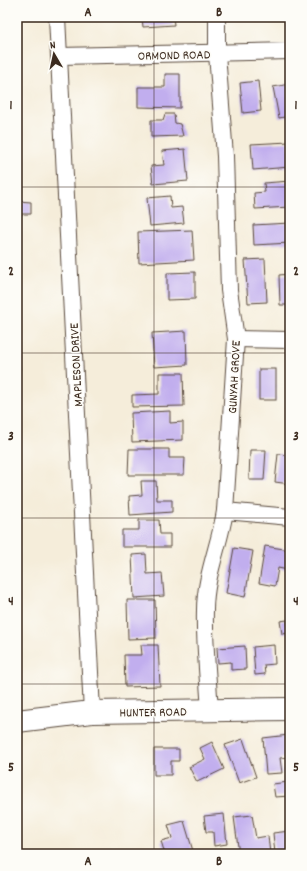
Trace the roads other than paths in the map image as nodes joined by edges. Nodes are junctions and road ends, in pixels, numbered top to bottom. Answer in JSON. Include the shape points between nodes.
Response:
{"nodes":[{"id":1,"x":57,"y":17,"type":"edge"},
{"id":2,"x":217,"y":17,"type":"edge"},
{"id":3,"x":290,"y":51,"type":"edge"},
{"id":4,"x":217,"y":54,"type":"junction"},
{"id":5,"x":59,"y":56,"type":"junction"},
{"id":6,"x":236,"y":339,"type":"junction"},
{"id":7,"x":290,"y":340,"type":"edge"},
{"id":8,"x":225,"y":511,"type":"junction"},
{"id":9,"x":290,"y":516,"type":"edge"},
{"id":10,"x":290,"y":709,"type":"edge"},
{"id":11,"x":210,"y":711,"type":"junction"},
{"id":12,"x":92,"y":712,"type":"junction"},
{"id":13,"x":17,"y":721,"type":"edge"}],
"edges":[{"from":1,"to":5,"type":"street","name":"MAPLESON DRIVE"},
{"from":2,"to":4,"type":"street","name":"GUNYAH GROVE"},
{"from":3,"to":4,"type":"street","name":"ORMOND ROAD"},
{"from":4,"to":5,"type":"street","name":"ORMOND ROAD"},
{"from":4,"to":6,"type":"street","name":"GUNYAH GROVE","via":[[225,156],[229,290]]},
{"from":5,"to":12,"type":"street","name":"MAPLESON DRIVE"},
{"from":6,"to":7,"type":"street"},
{"from":6,"to":8,"type":"street","name":"GUNYAH GROVE"},
{"from":8,"to":9,"type":"street"},
{"from":8,"to":11,"type":"street","name":"GUNYAH GROVE","via":[[222,533],[210,571],[205,609]]},
{"from":10,"to":11,"type":"street","name":"HUNTER ROAD"},
{"from":11,"to":12,"type":"street","name":"HUNTER ROAD"},
{"from":12,"to":13,"type":"street","name":"HUNTER ROAD"}]}
